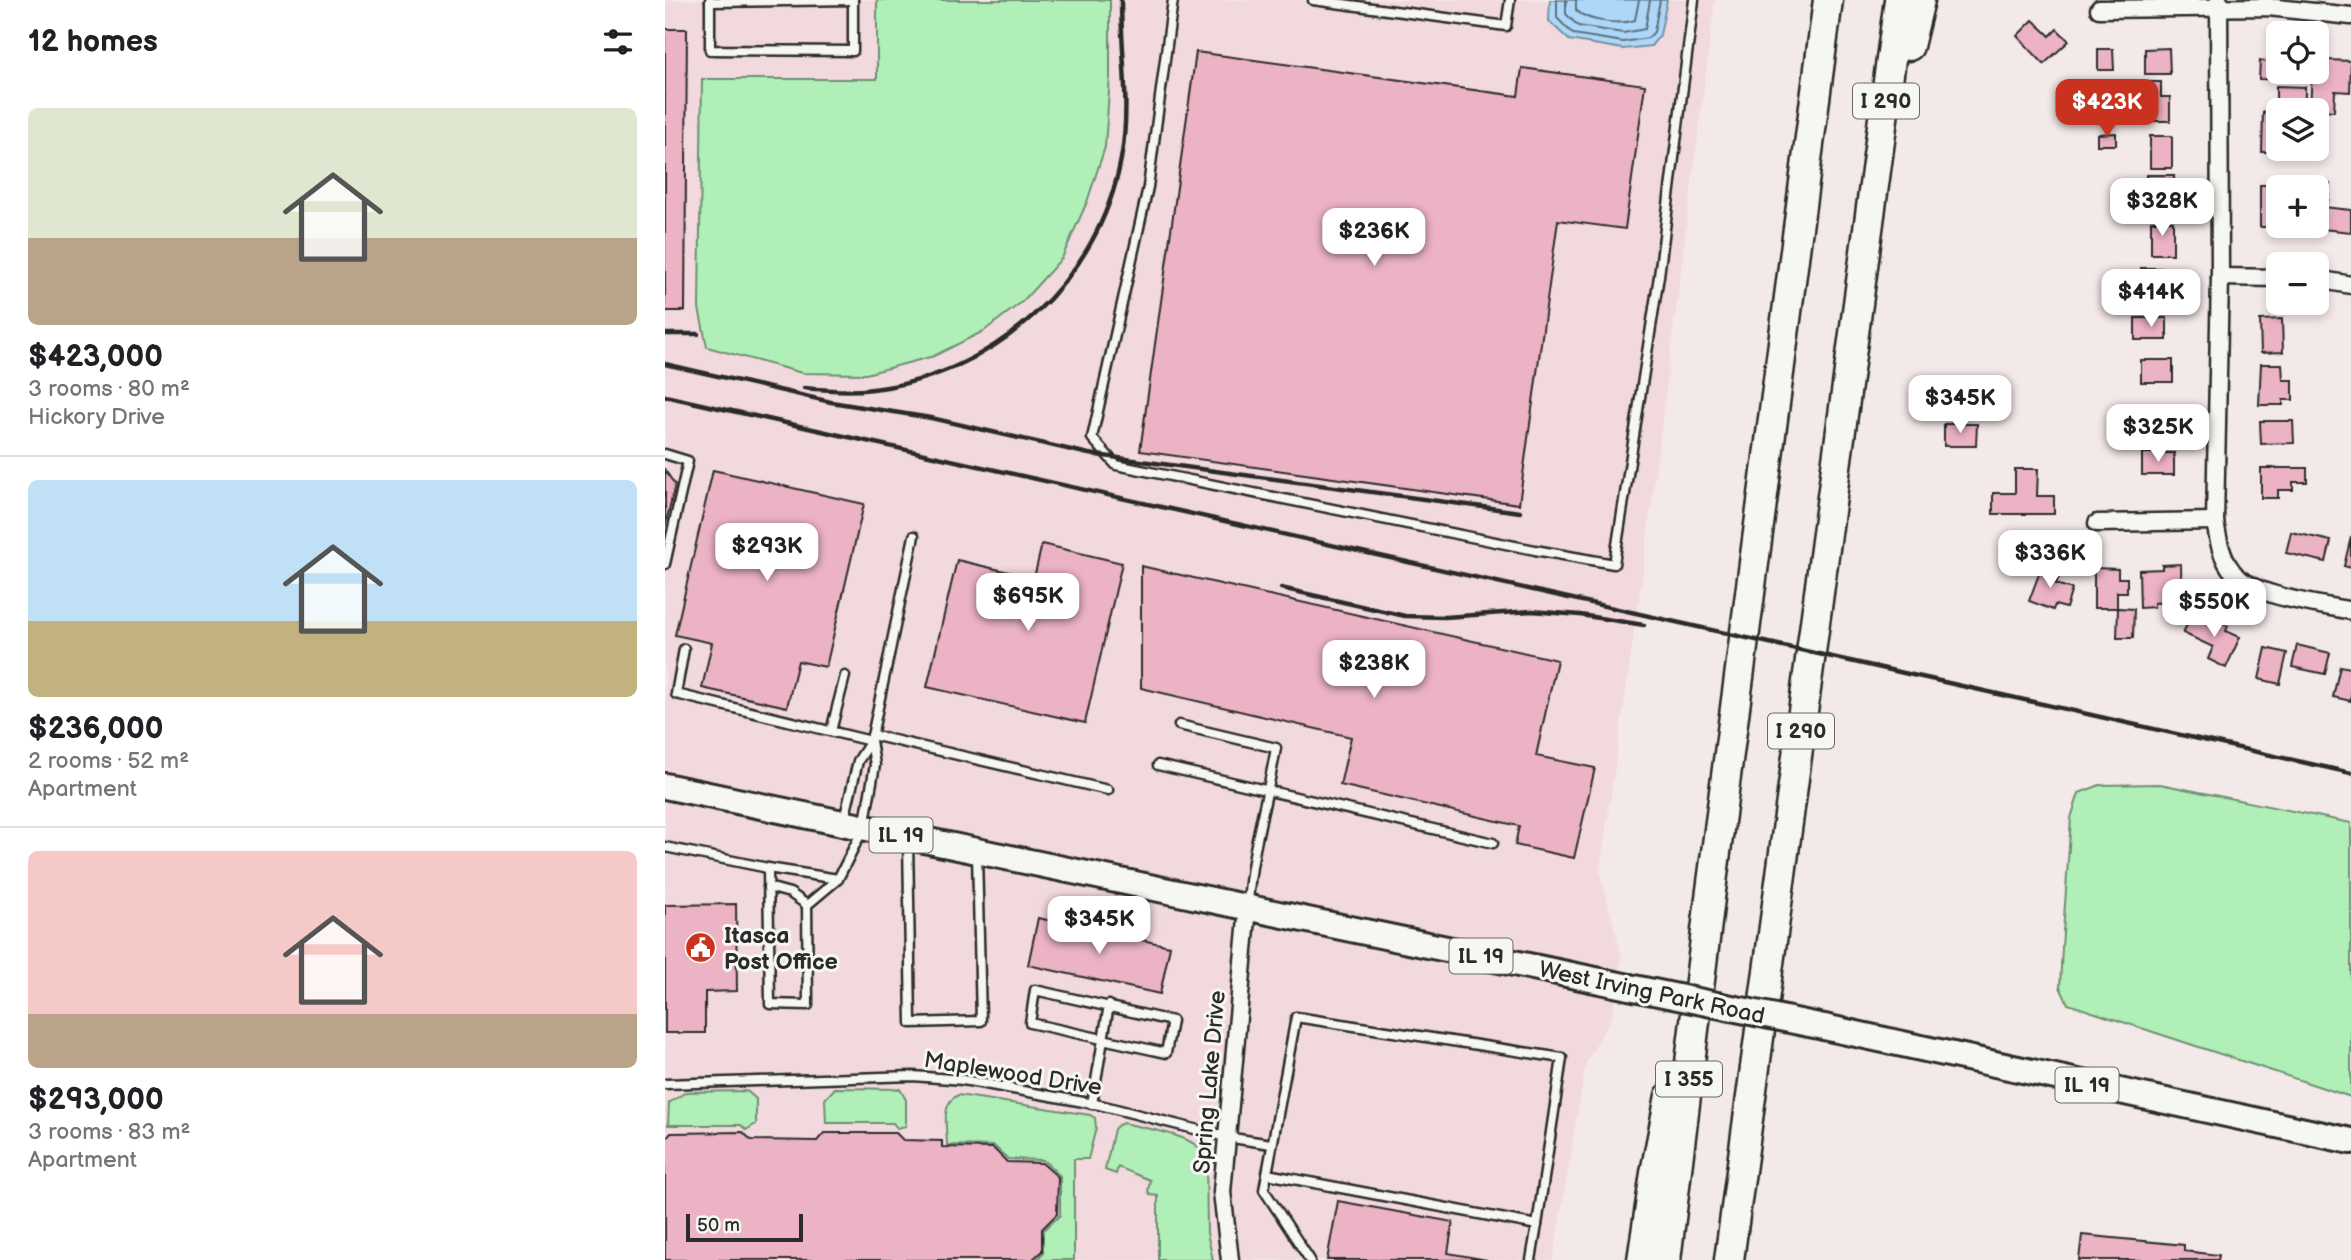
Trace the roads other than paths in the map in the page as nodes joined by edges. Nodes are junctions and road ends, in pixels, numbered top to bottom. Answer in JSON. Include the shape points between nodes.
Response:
{"nodes":[{"id":1,"x":829,"y":0,"type":"edge"},
{"id":2,"x":853,"y":0,"type":"edge"},
{"id":3,"x":1173,"y":0,"type":"edge"},
{"id":4,"x":1313,"y":0,"type":"edge"},
{"id":5,"x":1391,"y":0,"type":"edge"},
{"id":6,"x":1510,"y":0,"type":"edge"},
{"id":7,"x":1694,"y":0,"type":"edge"},
{"id":8,"x":1828,"y":0,"type":"edge"},
{"id":9,"x":1899,"y":0,"type":"edge"},
{"id":10,"x":1920,"y":0,"type":"edge"},
{"id":11,"x":710,"y":1,"type":"edge"},
{"id":12,"x":1350,"y":2,"type":"edge"},
{"id":13,"x":2219,"y":4,"type":"edge"},
{"id":14,"x":2099,"y":9,"type":"dead end"},
{"id":15,"x":1390,"y":10,"type":"junction"},
{"id":16,"x":2351,"y":16,"type":"edge"},
{"id":17,"x":1872,"y":202,"type":"junction"},
{"id":18,"x":2220,"y":277,"type":"junction"},
{"id":19,"x":2266,"y":278,"type":"edge"},
{"id":20,"x":2329,"y":281,"type":"edge"},
{"id":21,"x":2351,"y":285,"type":"edge"},
{"id":22,"x":665,"y":454,"type":"edge"},
{"id":23,"x":2215,"y":521,"type":"junction"},
{"id":24,"x":2097,"y":523,"type":"dead end"},
{"id":25,"x":914,"y":536,"type":"dead end"},
{"id":26,"x":665,"y":564,"type":"edge"},
{"id":27,"x":2351,"y":611,"type":"edge"},
{"id":28,"x":684,"y":649,"type":"dead end"},
{"id":29,"x":845,"y":677,"type":"dead end"},
{"id":30,"x":1179,"y":725,"type":"dead end"},
{"id":31,"x":831,"y":732,"type":"junction"},
{"id":32,"x":871,"y":738,"type":"junction"},
{"id":33,"x":1158,"y":765,"type":"dead end"},
{"id":34,"x":665,"y":786,"type":"edge"},
{"id":35,"x":1108,"y":790,"type":"dead end"},
{"id":36,"x":1269,"y":791,"type":"junction"},
{"id":37,"x":854,"y":825,"type":"junction"},
{"id":38,"x":908,"y":836,"type":"junction"},
{"id":39,"x":1493,"y":843,"type":"dead end"},
{"id":40,"x":665,"y":847,"type":"edge"},
{"id":41,"x":977,"y":851,"type":"junction"},
{"id":42,"x":768,"y":869,"type":"junction"},
{"id":43,"x":838,"y":879,"type":"junction"},
{"id":44,"x":768,"y":887,"type":"junction"},
{"id":45,"x":1710,"y":898,"type":"junction"},
{"id":46,"x":807,"y":905,"type":"junction"},
{"id":47,"x":1248,"y":907,"type":"junction"},
{"id":48,"x":1109,"y":1006,"type":"junction"},
{"id":49,"x":1103,"y":1039,"type":"junction"},
{"id":50,"x":665,"y":1084,"type":"edge"},
{"id":51,"x":1092,"y":1104,"type":"junction"},
{"id":52,"x":1226,"y":1137,"type":"junction"},
{"id":53,"x":2351,"y":1140,"type":"edge"},
{"id":54,"x":1272,"y":1144,"type":"junction"},
{"id":55,"x":1267,"y":1174,"type":"junction"},
{"id":56,"x":1537,"y":1225,"type":"junction"},
{"id":57,"x":1230,"y":1260,"type":"edge"},
{"id":58,"x":1310,"y":1260,"type":"edge"},
{"id":59,"x":1531,"y":1260,"type":"edge"},
{"id":60,"x":1642,"y":1260,"type":"edge"},
{"id":61,"x":1666,"y":1260,"type":"edge"},
{"id":62,"x":1729,"y":1260,"type":"edge"}],
"edges":[{"from":1,"to":2,"type":"lane"},
{"from":1,"to":11,"type":"lane"},
{"from":2,"to":11,"type":"lane","via":[[853,51],[710,50]]},
{"from":3,"to":7,"type":"lane","via":[[1148,187],[1092,438],[1116,465],[1614,564],[1659,276]]},
{"from":4,"to":12,"type":"lane"},
{"from":5,"to":15,"type":"lane"},
{"from":6,"to":15,"type":"lane","via":[[1506,26]]},
{"from":8,"to":45,"type":"highway","number":"I 290"},
{"from":9,"to":17,"type":"highway","number":"I 290"},
{"from":10,"to":17,"type":"highway"},
{"from":12,"to":15,"type":"lane"},
{"from":13,"to":14,"type":"street"},
{"from":13,"to":16,"type":"street"},
{"from":13,"to":18,"type":"street"},
{"from":17,"to":62,"type":"highway","number":"I 290"},
{"from":18,"to":19,"type":"street"},
{"from":18,"to":23,"type":"street"},
{"from":20,"to":21,"type":"street"},
{"from":22,"to":26,"type":"lane","via":[[688,461]]},
{"from":23,"to":24,"type":"street"},
{"from":23,"to":27,"type":"street","via":[[2222,553],[2243,582],[2257,590]]},
{"from":25,"to":32,"type":"lane"},
{"from":28,"to":31,"type":"lane","via":[[676,694]]},
{"from":29,"to":31,"type":"lane"},
{"from":30,"to":36,"type":"lane","via":[[1276,748]]},
{"from":31,"to":32,"type":"lane"},
{"from":32,"to":35,"type":"lane"},
{"from":32,"to":37,"type":"lane","via":[[858,761]]},
{"from":32,"to":37,"type":"lane","via":[[875,765]]},
{"from":33,"to":36,"type":"lane"},
{"from":34,"to":37,"type":"main road","name":"West Irving Park Road","number":"IL 19"},
{"from":36,"to":39,"type":"lane"},
{"from":36,"to":47,"type":"lane","via":[[1251,864]]},
{"from":37,"to":38,"type":"main road","name":"West Irving Park Road","number":"IL 19"},
{"from":37,"to":43,"type":"lane"},
{"from":38,"to":41,"type":"main road","name":"West Irving Park Road","number":"IL 19"},
{"from":38,"to":41,"type":"lane","via":[[911,1023],[981,1021]]},
{"from":40,"to":42,"type":"lane"},
{"from":41,"to":47,"type":"main road","name":"West Irving Park Road","number":"IL 19"},
{"from":42,"to":43,"type":"lane"},
{"from":42,"to":44,"type":"lane"},
{"from":43,"to":46,"type":"lane"},
{"from":44,"to":46,"type":"lane","via":[[790,893]]},
{"from":44,"to":46,"type":"lane","via":[[770,1004],[808,1006]]},
{"from":45,"to":60,"type":"highway","number":"I 290"},
{"from":45,"to":61,"type":"highway","number":"I 355"},
{"from":47,"to":52,"type":"street","name":"Spring Lake Drive"},
{"from":47,"to":53,"type":"main road","name":"West Irving Park Road","number":"IL 19","bridge":true},
{"from":48,"to":49,"type":"lane"},
{"from":48,"to":49,"type":"lane","via":[[1172,1021],[1165,1053]]},
{"from":48,"to":49,"type":"lane","via":[[1035,990],[1030,1023]]},
{"from":49,"to":51,"type":"lane"},
{"from":50,"to":51,"type":"lane","name":"Maplewood Drive","via":[[913,1076],[963,1080]]},
{"from":51,"to":52,"type":"lane","name":"Maplewood Drive"},
{"from":52,"to":54,"type":"lane","name":"Maplewood Drive"},
{"from":52,"to":57,"type":"street","name":"Spring Lake Drive","via":[[1222,1192]]},
{"from":54,"to":55,"type":"lane"},
{"from":54,"to":56,"type":"lane","via":[[1296,1017],[1562,1058]]},
{"from":55,"to":56,"type":"lane"},
{"from":55,"to":58,"type":"lane","via":[[1265,1190]]},
{"from":56,"to":59,"type":"lane"}]}
